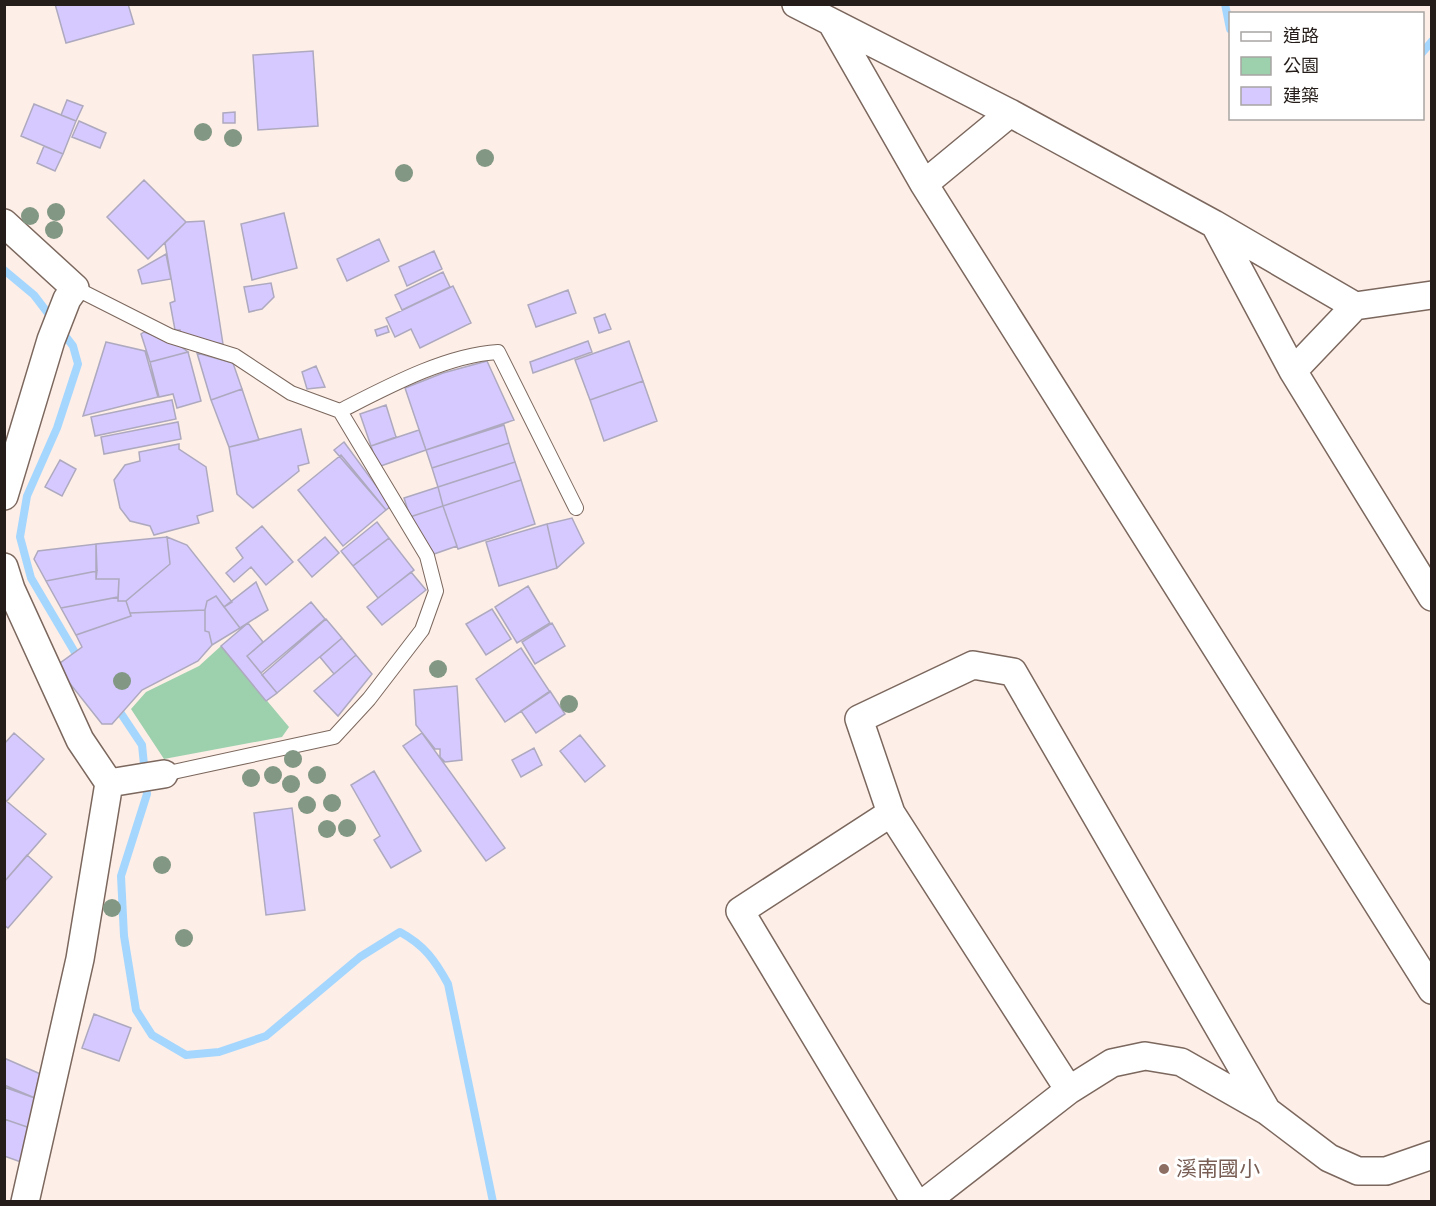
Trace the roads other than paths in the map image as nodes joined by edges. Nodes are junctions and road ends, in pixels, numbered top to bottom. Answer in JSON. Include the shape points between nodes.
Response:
{"nodes":[{"id":1,"x":796,"y":4,"type":"edge"},
{"id":2,"x":833,"y":25,"type":"junction"},
{"id":3,"x":1010,"y":112,"type":"junction"},
{"id":4,"x":924,"y":184,"type":"junction"},
{"id":5,"x":4,"y":223,"type":"edge"},
{"id":6,"x":1214,"y":224,"type":"junction"},
{"id":7,"x":71,"y":293,"type":"junction"},
{"id":8,"x":1431,"y":295,"type":"edge"},
{"id":9,"x":1355,"y":306,"type":"junction"},
{"id":10,"x":1293,"y":371,"type":"junction"},
{"id":11,"x":340,"y":411,"type":"junction"},
{"id":12,"x":4,"y":496,"type":"edge"},
{"id":13,"x":576,"y":508,"type":"dead end"},
{"id":14,"x":4,"y":567,"type":"edge"},
{"id":15,"x":1431,"y":597,"type":"edge"},
{"id":16,"x":164,"y":774,"type":"joint"},
{"id":17,"x":119,"y":782,"type":"junction"},
{"id":18,"x":891,"y":813,"type":"junction"},
{"id":19,"x":1431,"y":990,"type":"edge"},
{"id":20,"x":1069,"y":1090,"type":"junction"},
{"id":21,"x":1267,"y":1112,"type":"junction"},
{"id":22,"x":1431,"y":1155,"type":"edge"},
{"id":23,"x":25,"y":1202,"type":"edge"},
{"id":24,"x":915,"y":1202,"type":"edge"},
{"id":25,"x":926,"y":1202,"type":"edge"}],
"edges":[{"from":1,"to":2,"type":"street"},
{"from":2,"to":3,"type":"street"},
{"from":2,"to":4,"type":"street"},
{"from":3,"to":4,"type":"street"},
{"from":3,"to":6,"type":"street"},
{"from":4,"to":19,"type":"street"},
{"from":5,"to":7,"type":"street"},
{"from":6,"to":9,"type":"street"},
{"from":6,"to":10,"type":"street"},
{"from":7,"to":11,"type":"lane","via":[[170,336],[235,356],[291,393]]},
{"from":7,"to":12,"type":"street","via":[[51,340]]},
{"from":8,"to":9,"type":"street"},
{"from":9,"to":10,"type":"street"},
{"from":10,"to":15,"type":"street"},
{"from":11,"to":13,"type":"lane","via":[[471,354],[498,352]]},
{"from":11,"to":16,"type":"lane","via":[[428,556],[436,591],[422,630],[334,737]]},
{"from":14,"to":17,"type":"street","via":[[81,740]]},
{"from":16,"to":17,"type":"street"},
{"from":17,"to":23,"type":"street"},
{"from":18,"to":20,"type":"street"},
{"from":18,"to":21,"type":"street","via":[[859,719],[973,665],[1013,672]]},
{"from":18,"to":24,"type":"street","via":[[740,911]]},
{"from":20,"to":21,"type":"street","via":[[1112,1063],[1145,1056],[1181,1062]]},
{"from":20,"to":25,"type":"street"},
{"from":21,"to":22,"type":"street","via":[[1329,1158],[1358,1171],[1386,1171]]}]}
